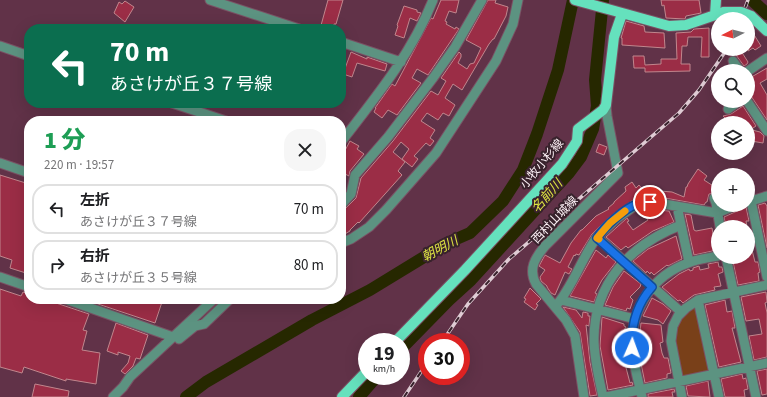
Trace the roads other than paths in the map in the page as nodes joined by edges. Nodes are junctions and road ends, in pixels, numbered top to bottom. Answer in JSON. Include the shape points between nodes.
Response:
{"nodes":[{"id":1,"x":210,"y":0,"type":"edge"},
{"id":2,"x":433,"y":0,"type":"edge"},
{"id":3,"x":482,"y":0,"type":"edge"},
{"id":4,"x":518,"y":0,"type":"edge"},
{"id":5,"x":575,"y":0,"type":"edge"},
{"id":6,"x":716,"y":0,"type":"edge"},
{"id":7,"x":719,"y":12,"type":"edge"},
{"id":8,"x":619,"y":13,"type":"junction"},
{"id":9,"x":711,"y":17,"type":"edge"},
{"id":10,"x":755,"y":20,"type":"edge"},
{"id":11,"x":284,"y":24,"type":"edge"},
{"id":12,"x":767,"y":31,"type":"edge"},
{"id":13,"x":346,"y":44,"type":"edge"},
{"id":14,"x":0,"y":46,"type":"edge"},
{"id":15,"x":24,"y":54,"type":"edge"},
{"id":16,"x":767,"y":58,"type":"edge"},
{"id":17,"x":733,"y":61,"type":"dead end"},
{"id":18,"x":401,"y":62,"type":"junction"},
{"id":19,"x":735,"y":64,"type":"edge"},
{"id":20,"x":755,"y":66,"type":"edge"},
{"id":21,"x":187,"y":108,"type":"edge"},
{"id":22,"x":605,"y":108,"type":"junction"},
{"id":23,"x":752,"y":108,"type":"edge"},
{"id":24,"x":211,"y":116,"type":"edge"},
{"id":25,"x":767,"y":131,"type":"edge"},
{"id":26,"x":346,"y":136,"type":"edge"},
{"id":27,"x":0,"y":163,"type":"edge"},
{"id":28,"x":24,"y":171,"type":"edge"},
{"id":29,"x":767,"y":196,"type":"edge"},
{"id":30,"x":346,"y":199,"type":"edge"},
{"id":31,"x":755,"y":200,"type":"edge"},
{"id":32,"x":677,"y":206,"type":"junction"},
{"id":33,"x":752,"y":212,"type":"edge"},
{"id":34,"x":717,"y":213,"type":"joint"},
{"id":35,"x":718,"y":220,"type":"edge"},
{"id":36,"x":681,"y":225,"type":"junction"},
{"id":37,"x":597,"y":238,"type":"junction"},
{"id":38,"x":346,"y":242,"type":"edge"},
{"id":39,"x":711,"y":257,"type":"edge"},
{"id":40,"x":624,"y":260,"type":"junction"},
{"id":41,"x":689,"y":262,"type":"junction"},
{"id":42,"x":727,"y":264,"type":"edge"},
{"id":43,"x":0,"y":277,"type":"edge"},
{"id":44,"x":767,"y":277,"type":"edge"},
{"id":45,"x":24,"y":285,"type":"edge"},
{"id":46,"x":767,"y":285,"type":"edge"},
{"id":47,"x":652,"y":287,"type":"junction"},
{"id":48,"x":733,"y":292,"type":"junction"},
{"id":49,"x":561,"y":300,"type":"junction"},
{"id":50,"x":698,"y":300,"type":"junction"},
{"id":51,"x":78,"y":304,"type":"edge"},
{"id":52,"x":209,"y":304,"type":"edge"},
{"id":53,"x":225,"y":304,"type":"edge"},
{"id":54,"x":555,"y":307,"type":"junction"},
{"id":55,"x":598,"y":309,"type":"junction"},
{"id":56,"x":682,"y":312,"type":"junction"},
{"id":57,"x":635,"y":319,"type":"junction"},
{"id":58,"x":404,"y":333,"type":"edge"},
{"id":59,"x":173,"y":337,"type":"junction"},
{"id":60,"x":165,"y":344,"type":"junction"},
{"id":61,"x":767,"y":364,"type":"edge"},
{"id":62,"x":750,"y":367,"type":"junction"},
{"id":63,"x":714,"y":375,"type":"junction"},
{"id":64,"x":358,"y":380,"type":"edge"},
{"id":65,"x":679,"y":382,"type":"junction"},
{"id":66,"x":641,"y":393,"type":"edge"},
{"id":67,"x":113,"y":397,"type":"edge"},
{"id":68,"x":342,"y":397,"type":"edge"},
{"id":69,"x":584,"y":397,"type":"edge"},
{"id":70,"x":604,"y":397,"type":"edge"},
{"id":71,"x":682,"y":397,"type":"edge"},
{"id":72,"x":719,"y":397,"type":"edge"},
{"id":73,"x":756,"y":397,"type":"edge"}],
"edges":[{"from":1,"to":11,"type":"street"},
{"from":2,"to":18,"type":"street"},
{"from":3,"to":30,"type":"street","via":[[455,47],[433,78],[355,175],[353,190]]},
{"from":4,"to":38,"type":"street","via":[[513,24],[496,61],[436,153],[369,227]]},
{"from":5,"to":8,"type":"main road"},
{"from":6,"to":7,"type":"main road"},
{"from":8,"to":9,"type":"main road","via":[[670,26],[686,25]]},
{"from":8,"to":22,"type":"main road"},
{"from":10,"to":12,"type":"main road","bridge":true},
{"from":13,"to":18,"type":"street"},
{"from":14,"to":15,"type":"street"},
{"from":16,"to":20,"type":"street"},
{"from":17,"to":19,"type":"street"},
{"from":18,"to":26,"type":"street"},
{"from":21,"to":24,"type":"street"},
{"from":22,"to":54,"type":"street","name":"西村山城線","via":[[618,173],[545,246],[532,269],[536,284]]},
{"from":22,"to":58,"type":"main road","name":"小牧小杉線","via":[[578,129],[577,141],[562,164]]},
{"from":23,"to":25,"type":"street"},
{"from":27,"to":28,"type":"street"},
{"from":29,"to":31,"type":"street"},
{"from":32,"to":34,"type":"street"},
{"from":32,"to":36,"type":"street"},
{"from":32,"to":37,"type":"street","via":[[650,202],[636,204],[610,223]]},
{"from":33,"to":44,"type":"street"},
{"from":34,"to":35,"type":"street"},
{"from":36,"to":40,"type":"street","via":[[651,239]]},
{"from":36,"to":41,"type":"street"},
{"from":37,"to":40,"type":"street"},
{"from":37,"to":49,"type":"street"},
{"from":39,"to":41,"type":"street"},
{"from":40,"to":47,"type":"street"},
{"from":40,"to":55,"type":"street","via":[[608,285]]},
{"from":41,"to":47,"type":"street","via":[[667,273]]},
{"from":42,"to":48,"type":"street"},
{"from":43,"to":45,"type":"street"},
{"from":46,"to":48,"type":"street"},
{"from":47,"to":56,"type":"street"},
{"from":47,"to":57,"type":"street"},
{"from":48,"to":50,"type":"street"},
{"from":48,"to":62,"type":"street"},
{"from":49,"to":54,"type":"street"},
{"from":49,"to":55,"type":"street"},
{"from":50,"to":56,"type":"street"},
{"from":50,"to":63,"type":"street"},
{"from":51,"to":59,"type":"street"},
{"from":52,"to":59,"type":"street"},
{"from":53,"to":60,"type":"street","via":[[204,324],[195,326],[172,344]]},
{"from":54,"to":69,"type":"street","name":"西村山城線","via":[[575,336]]},
{"from":55,"to":57,"type":"street"},
{"from":55,"to":70,"type":"street","via":[[594,339]]},
{"from":56,"to":65,"type":"street","via":[[673,326],[671,336]]},
{"from":57,"to":66,"type":"street","via":[[632,348]]},
{"from":59,"to":60,"type":"street"},
{"from":60,"to":67,"type":"street"},
{"from":61,"to":62,"type":"street"},
{"from":62,"to":63,"type":"street"},
{"from":62,"to":73,"type":"street"},
{"from":63,"to":65,"type":"street"},
{"from":63,"to":72,"type":"street"},
{"from":64,"to":68,"type":"main road"},
{"from":65,"to":66,"type":"street"},
{"from":65,"to":71,"type":"street"},
{"from":66,"to":70,"type":"street"}]}
